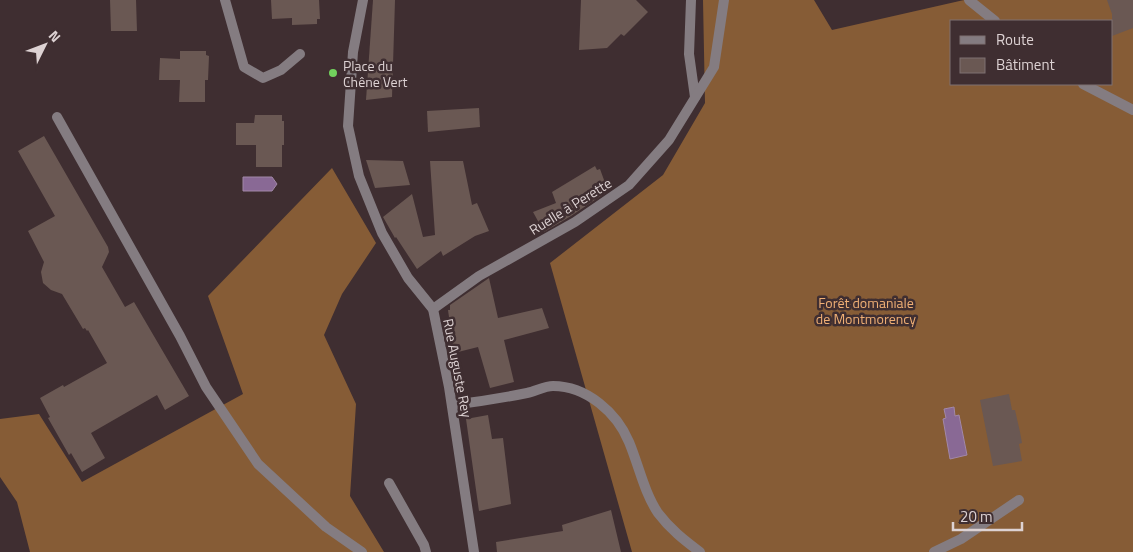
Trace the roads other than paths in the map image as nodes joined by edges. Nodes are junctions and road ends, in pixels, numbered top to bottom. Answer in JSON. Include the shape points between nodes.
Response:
{"nodes":[{"id":1,"x":225,"y":0,"type":"edge"},
{"id":2,"x":363,"y":0,"type":"edge"},
{"id":3,"x":691,"y":0,"type":"edge"},
{"id":4,"x":724,"y":0,"type":"edge"},
{"id":5,"x":969,"y":0,"type":"edge"},
{"id":6,"x":994,"y":20,"type":"edge"},
{"id":7,"x":300,"y":54,"type":"dead end"},
{"id":8,"x":1085,"y":85,"type":"edge"},
{"id":9,"x":694,"y":97,"type":"junction"},
{"id":10,"x":1133,"y":110,"type":"edge"},
{"id":11,"x":58,"y":118,"type":"dead end"},
{"id":12,"x":433,"y":309,"type":"junction"},
{"id":13,"x":452,"y":405,"type":"junction"},
{"id":14,"x":389,"y":483,"type":"dead end"},
{"id":15,"x":1019,"y":500,"type":"dead end"},
{"id":16,"x":362,"y":552,"type":"edge"},
{"id":17,"x":426,"y":552,"type":"edge"},
{"id":18,"x":474,"y":552,"type":"edge"},
{"id":19,"x":700,"y":552,"type":"edge"},
{"id":20,"x":934,"y":552,"type":"edge"}],
"edges":[{"from":1,"to":7,"type":"street","via":[[244,67],[262,78],[282,70]]},
{"from":2,"to":12,"type":"street","name":"Rue Auguste Rey","via":[[354,52],[348,126],[359,176],[382,233],[408,278]]},
{"from":3,"to":9,"type":"street","via":[[689,54]]},
{"from":4,"to":9,"type":"street","name":"Ruelle à Perette","via":[[714,67]]},
{"from":5,"to":6,"type":"street"},
{"from":8,"to":10,"type":"street"},
{"from":9,"to":12,"type":"street","name":"Ruelle à Perette","via":[[669,140],[629,185],[575,222],[479,276]]},
{"from":11,"to":16,"type":"street","via":[[206,387],[258,464],[326,527]]},
{"from":12,"to":13,"type":"street","name":"Rue Auguste Rey"},
{"from":13,"to":18,"type":"street","name":"Rue Auguste Rey"},
{"from":13,"to":19,"type":"street","via":[[552,386],[583,393],[615,419],[629,441],[658,512],[675,534]]},
{"from":14,"to":17,"type":"street"},
{"from":15,"to":20,"type":"street","via":[[961,539]]}]}
